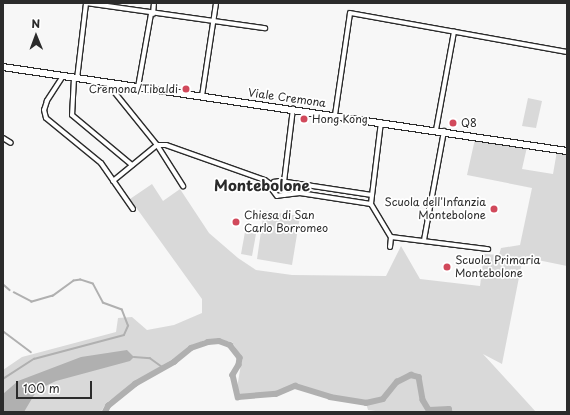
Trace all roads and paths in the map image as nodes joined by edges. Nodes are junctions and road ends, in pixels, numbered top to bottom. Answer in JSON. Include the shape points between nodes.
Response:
{"nodes":[{"id":1,"x":86,"y":3,"type":"edge"},
{"id":2,"x":154,"y":3,"type":"edge"},
{"id":3,"x":216,"y":3,"type":"edge"},
{"id":4,"x":101,"y":4,"type":"edge"},
{"id":5,"x":152,"y":14,"type":"junction"},
{"id":6,"x":214,"y":21,"type":"junction"},
{"id":7,"x":266,"y":28,"type":"dead end"},
{"id":8,"x":454,"y":32,"type":"junction"},
{"id":9,"x":567,"y":52,"type":"edge"},
{"id":10,"x":3,"y":67,"type":"edge"},
{"id":11,"x":63,"y":76,"type":"junction"},
{"id":12,"x":76,"y":78,"type":"junction"},
{"id":13,"x":107,"y":83,"type":"junction"},
{"id":14,"x":138,"y":88,"type":"junction"},
{"id":15,"x":202,"y":96,"type":"junction"},
{"id":16,"x":293,"y":109,"type":"junction"},
{"id":17,"x":335,"y":115,"type":"junction"},
{"id":18,"x":381,"y":122,"type":"junction"},
{"id":19,"x":436,"y":130,"type":"junction"},
{"id":20,"x":444,"y":131,"type":"junction"},
{"id":21,"x":3,"y":138,"type":"edge"},
{"id":22,"x":11,"y":143,"type":"dead end"},
{"id":23,"x":157,"y":145,"type":"junction"},
{"id":24,"x":567,"y":151,"type":"edge"},
{"id":25,"x":132,"y":165,"type":"junction"},
{"id":26,"x":113,"y":180,"type":"junction"},
{"id":27,"x":284,"y":182,"type":"junction"},
{"id":28,"x":272,"y":185,"type":"junction"},
{"id":29,"x":183,"y":186,"type":"dead end"},
{"id":30,"x":284,"y":195,"type":"junction"},
{"id":31,"x":372,"y":195,"type":"junction"},
{"id":32,"x":371,"y":204,"type":"junction"},
{"id":33,"x":133,"y":209,"type":"dead end"},
{"id":34,"x":391,"y":237,"type":"junction"},
{"id":35,"x":424,"y":240,"type":"junction"},
{"id":36,"x":390,"y":247,"type":"dead end"},
{"id":37,"x":488,"y":249,"type":"dead end"}],
"edges":[{"from":1,"to":4,"type":"street"},
{"from":1,"to":12,"type":"street"},
{"from":2,"to":5,"type":"street"},
{"from":3,"to":6,"type":"street"},
{"from":4,"to":5,"type":"street"},
{"from":5,"to":6,"type":"street"},
{"from":5,"to":14,"type":"street"},
{"from":6,"to":7,"type":"street"},
{"from":6,"to":15,"type":"street"},
{"from":8,"to":9,"type":"street"},
{"from":8,"to":17,"type":"street","via":[[350,13]]},
{"from":8,"to":19,"type":"street"},
{"from":10,"to":11,"type":"main road","name":"Viale Cremona"},
{"from":11,"to":12,"type":"main road","name":"Viale Cremona"},
{"from":11,"to":26,"type":"street","via":[[47,101],[44,110],[46,118],[88,152]]},
{"from":12,"to":13,"type":"main road","name":"Viale Cremona"},
{"from":12,"to":25,"type":"street","via":[[72,115]]},
{"from":13,"to":14,"type":"main road","name":"Viale Cremona"},
{"from":13,"to":23,"type":"street"},
{"from":14,"to":15,"type":"main road","name":"Viale Cremona"},
{"from":15,"to":16,"type":"main road","name":"Viale Cremona"},
{"from":16,"to":17,"type":"main road","name":"Viale Cremona"},
{"from":16,"to":27,"type":"street"},
{"from":17,"to":18,"type":"main road","name":"Viale Cremona"},
{"from":18,"to":19,"type":"main road","name":"Viale Cremona"},
{"from":18,"to":31,"type":"street"},
{"from":19,"to":20,"type":"main road","name":"Viale Cremona"},
{"from":20,"to":24,"type":"main road","name":"Viale Cremona"},
{"from":20,"to":35,"type":"street"},
{"from":21,"to":22,"type":"street"},
{"from":23,"to":25,"type":"street"},
{"from":23,"to":28,"type":"street","via":[[265,180]]},
{"from":23,"to":29,"type":"street"},
{"from":25,"to":26,"type":"street"},
{"from":26,"to":33,"type":"street"},
{"from":27,"to":28,"type":"street","via":[[277,181]]},
{"from":27,"to":30,"type":"street","via":[[287,188]]},
{"from":27,"to":31,"type":"street"},
{"from":28,"to":30,"type":"street","via":[[274,194]]},
{"from":30,"to":32,"type":"street","via":[[300,193]]},
{"from":31,"to":32,"type":"street"},
{"from":32,"to":34,"type":"street"},
{"from":34,"to":35,"type":"street"},
{"from":34,"to":36,"type":"street"},
{"from":35,"to":37,"type":"street"}]}
